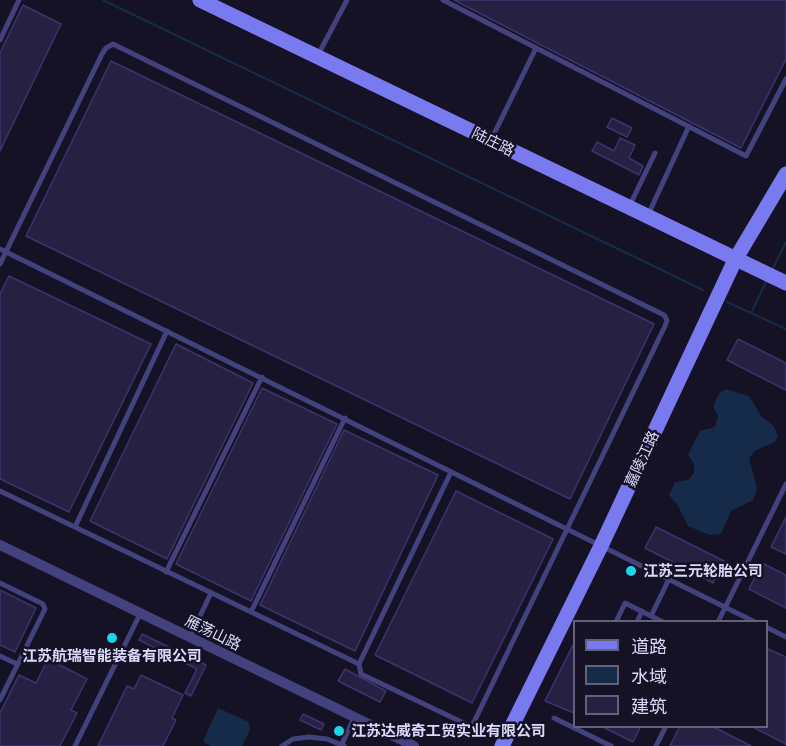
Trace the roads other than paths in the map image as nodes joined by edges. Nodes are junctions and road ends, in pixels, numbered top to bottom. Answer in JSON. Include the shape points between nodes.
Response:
{"nodes":[{"id":1,"x":19,"y":0,"type":"edge"},
{"id":2,"x":200,"y":0,"type":"edge"},
{"id":3,"x":346,"y":0,"type":"edge"},
{"id":4,"x":442,"y":0,"type":"edge"},
{"id":5,"x":0,"y":40,"type":"edge"},
{"id":6,"x":536,"y":48,"type":"junction"},
{"id":7,"x":317,"y":57,"type":"junction"},
{"id":8,"x":786,"y":79,"type":"edge"},
{"id":9,"x":688,"y":126,"type":"junction"},
{"id":10,"x":490,"y":141,"type":"junction"},
{"id":11,"x":655,"y":153,"type":"dead end"},
{"id":12,"x":786,"y":174,"type":"edge"},
{"id":13,"x":628,"y":208,"type":"junction"},
{"id":14,"x":647,"y":217,"type":"junction"},
{"id":15,"x":3,"y":250,"type":"edge"},
{"id":16,"x":735,"y":260,"type":"junction"},
{"id":17,"x":0,"y":264,"type":"edge"},
{"id":18,"x":775,"y":278,"type":"edge"},
{"id":19,"x":168,"y":332,"type":"junction"},
{"id":20,"x":261,"y":377,"type":"junction"},
{"id":21,"x":345,"y":418,"type":"junction"},
{"id":22,"x":451,"y":472,"type":"junction"},
{"id":23,"x":786,"y":484,"type":"edge"},
{"id":24,"x":0,"y":491,"type":"edge"},
{"id":25,"x":75,"y":527,"type":"junction"},
{"id":26,"x":567,"y":529,"type":"junction"},
{"id":27,"x":0,"y":545,"type":"edge"},
{"id":28,"x":601,"y":546,"type":"junction"},
{"id":29,"x":166,"y":572,"type":"junction"},
{"id":30,"x":669,"y":579,"type":"junction"},
{"id":31,"x":0,"y":583,"type":"edge"},
{"id":32,"x":211,"y":593,"type":"junction"},
{"id":33,"x":725,"y":607,"type":"junction"},
{"id":34,"x":642,"y":611,"type":"junction"},
{"id":35,"x":251,"y":612,"type":"junction"},
{"id":36,"x":140,"y":614,"type":"junction"},
{"id":37,"x":651,"y":616,"type":"junction"},
{"id":38,"x":617,"y":620,"type":"edge"},
{"id":39,"x":638,"y":620,"type":"edge"},
{"id":40,"x":658,"y":620,"type":"edge"},
{"id":41,"x":718,"y":620,"type":"edge"},
{"id":42,"x":753,"y":620,"type":"edge"},
{"id":43,"x":768,"y":628,"type":"edge"},
{"id":44,"x":786,"y":637,"type":"edge"},
{"id":45,"x":190,"y":638,"type":"junction"},
{"id":46,"x":0,"y":656,"type":"edge"},
{"id":47,"x":17,"y":664,"type":"junction"},
{"id":48,"x":358,"y":664,"type":"junction"},
{"id":49,"x":0,"y":700,"type":"edge"},
{"id":50,"x":354,"y":718,"type":"junction"},
{"id":51,"x":554,"y":718,"type":"dead end"},
{"id":52,"x":573,"y":727,"type":"edge"},
{"id":53,"x":574,"y":728,"type":"edge"},
{"id":54,"x":665,"y":728,"type":"edge"},
{"id":55,"x":302,"y":738,"type":"junction"},
{"id":56,"x":343,"y":745,"type":"edge"},
{"id":57,"x":75,"y":746,"type":"edge"},
{"id":58,"x":282,"y":746,"type":"edge"},
{"id":59,"x":304,"y":746,"type":"edge"},
{"id":60,"x":414,"y":746,"type":"edge"},
{"id":61,"x":502,"y":746,"type":"edge"},
{"id":62,"x":611,"y":746,"type":"edge"},
{"id":63,"x":657,"y":746,"type":"edge"}],
"edges":[{"from":1,"to":5,"type":"lane"},
{"from":2,"to":7,"type":"street","name":"陆庄路"},
{"from":3,"to":7,"type":"lane"},
{"from":4,"to":6,"type":"lane"},
{"from":6,"to":9,"type":"lane"},
{"from":6,"to":10,"type":"lane"},
{"from":7,"to":10,"type":"street","name":"陆庄路"},
{"from":8,"to":9,"type":"lane","via":[[746,156]]},
{"from":9,"to":14,"type":"lane"},
{"from":10,"to":13,"type":"street","name":"陆庄路"},
{"from":11,"to":13,"type":"lane"},
{"from":12,"to":16,"type":"street","name":"嘉陵江路"},
{"from":13,"to":14,"type":"street","name":"陆庄路"},
{"from":14,"to":16,"type":"street","name":"陆庄路"},
{"from":15,"to":17,"type":"lane"},
{"from":15,"to":19,"type":"lane"},
{"from":15,"to":26,"type":"lane","via":[[102,54],[113,44],[660,311],[667,320],[665,326]]},
{"from":16,"to":18,"type":"street","name":"陆庄路"},
{"from":16,"to":28,"type":"street","name":"嘉陵江路"},
{"from":19,"to":20,"type":"lane"},
{"from":19,"to":25,"type":"lane"},
{"from":20,"to":21,"type":"lane"},
{"from":20,"to":29,"type":"lane"},
{"from":21,"to":22,"type":"lane"},
{"from":21,"to":35,"type":"lane"},
{"from":22,"to":26,"type":"lane"},
{"from":22,"to":48,"type":"lane"},
{"from":23,"to":33,"type":"lane"},
{"from":24,"to":25,"type":"lane"},
{"from":25,"to":29,"type":"lane"},
{"from":26,"to":28,"type":"lane"},
{"from":26,"to":48,"type":"lane","via":[[470,726],[361,674]]},
{"from":27,"to":36,"type":"street","name":"雁荡山路"},
{"from":28,"to":30,"type":"lane"},
{"from":28,"to":61,"type":"street","name":"嘉陵江路"},
{"from":29,"to":32,"type":"lane"},
{"from":30,"to":33,"type":"lane"},
{"from":30,"to":37,"type":"lane"},
{"from":31,"to":47,"type":"lane","via":[[44,606]]},
{"from":32,"to":35,"type":"lane"},
{"from":32,"to":45,"type":"lane"},
{"from":33,"to":41,"type":"lane"},
{"from":33,"to":42,"type":"lane"},
{"from":34,"to":37,"type":"lane"},
{"from":34,"to":38,"type":"lane","via":[[626,603]]},
{"from":34,"to":39,"type":"lane"},
{"from":35,"to":48,"type":"lane"},
{"from":36,"to":45,"type":"street","name":"雁荡山路"},
{"from":36,"to":57,"type":"lane"},
{"from":37,"to":40,"type":"lane"},
{"from":43,"to":44,"type":"lane"},
{"from":45,"to":50,"type":"street","name":"雁荡山路"},
{"from":46,"to":47,"type":"lane"},
{"from":47,"to":49,"type":"lane"},
{"from":50,"to":56,"type":"lane"},
{"from":50,"to":60,"type":"street","name":"雁荡山路"},
{"from":51,"to":52,"type":"lane"},
{"from":53,"to":62,"type":"lane"},
{"from":54,"to":63,"type":"lane"},
{"from":55,"to":56,"type":"lane","via":[[327,739]]},
{"from":55,"to":58,"type":"lane"},
{"from":55,"to":59,"type":"lane"}]}
